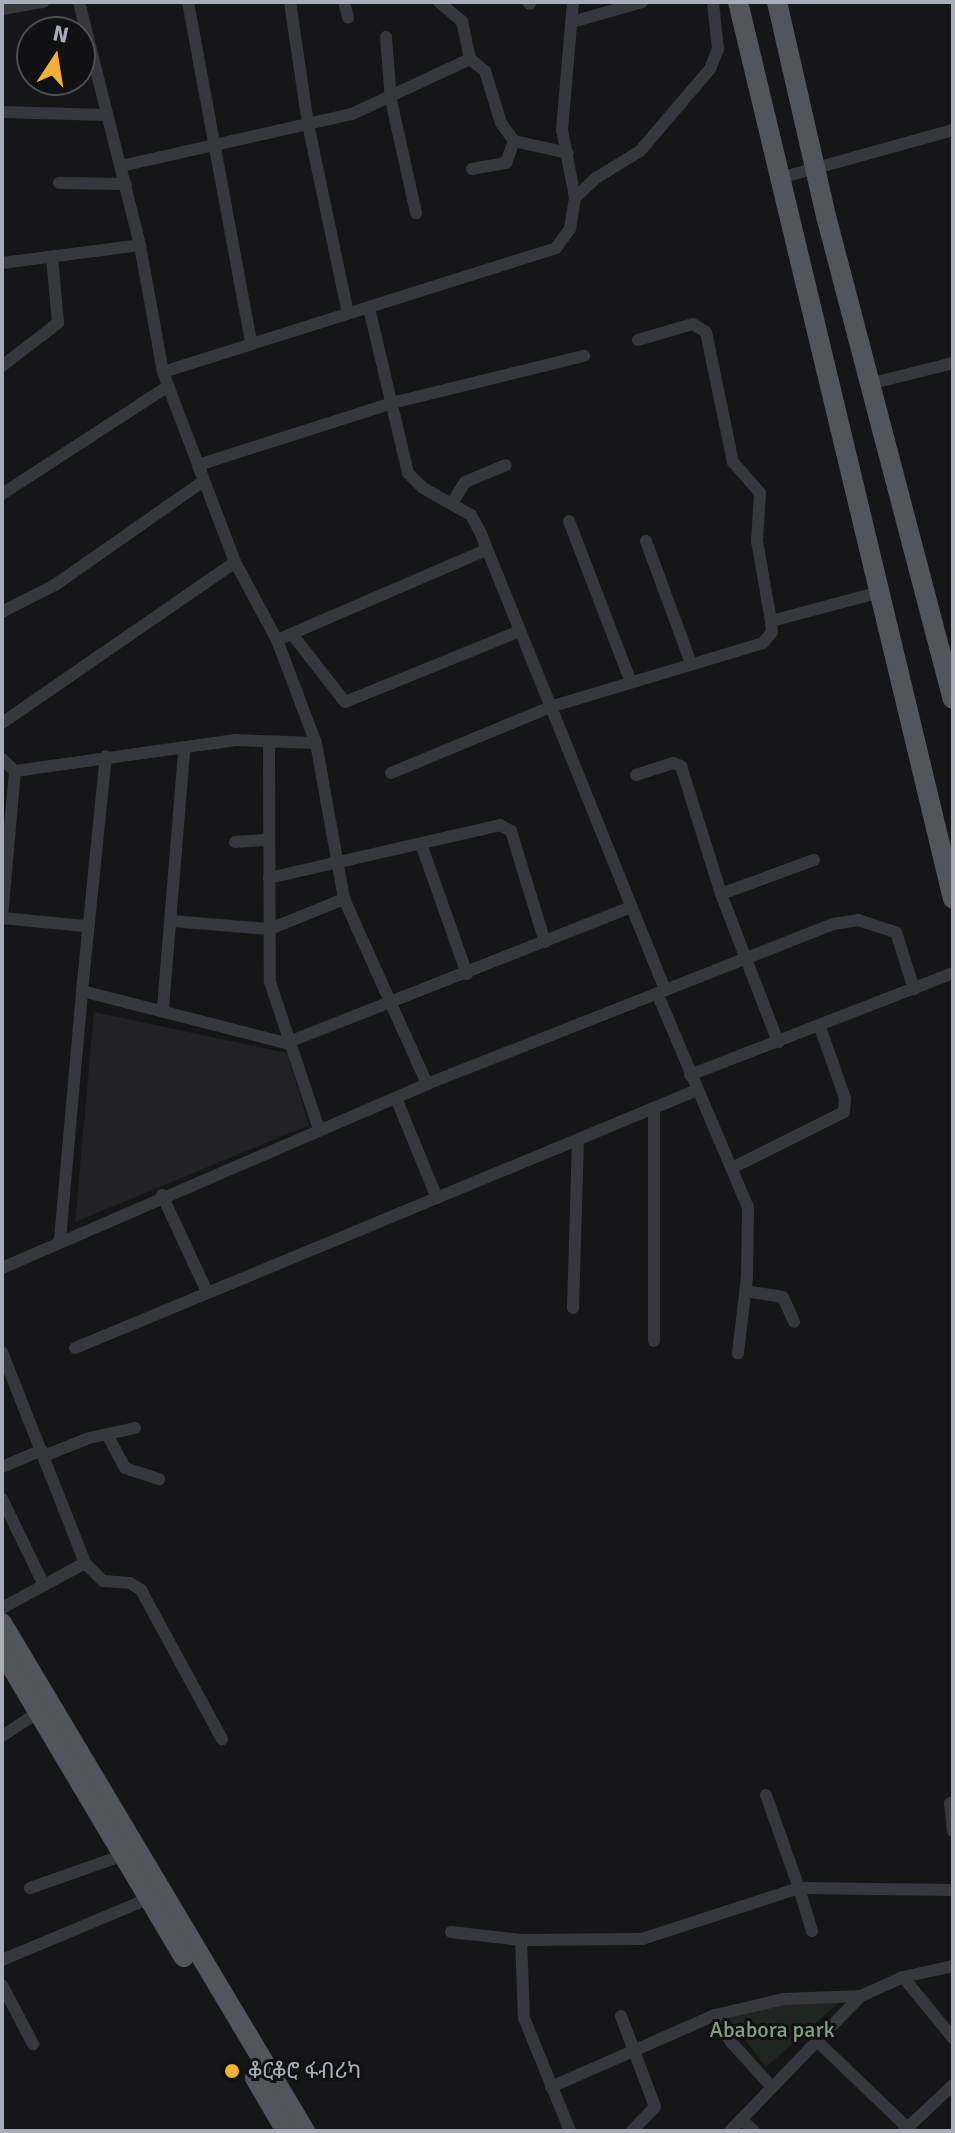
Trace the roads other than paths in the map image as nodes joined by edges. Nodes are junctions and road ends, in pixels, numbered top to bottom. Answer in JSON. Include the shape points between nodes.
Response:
{"nodes":[{"id":1,"x":43,"y":2,"type":"edge"},
{"id":2,"x":79,"y":2,"type":"edge"},
{"id":3,"x":188,"y":2,"type":"edge"},
{"id":4,"x":290,"y":2,"type":"edge"},
{"id":5,"x":344,"y":2,"type":"edge"},
{"id":6,"x":439,"y":2,"type":"edge"},
{"id":7,"x":573,"y":2,"type":"edge"},
{"id":8,"x":642,"y":2,"type":"edge"},
{"id":9,"x":713,"y":2,"type":"edge"},
{"id":10,"x":738,"y":2,"type":"edge"},
{"id":11,"x":777,"y":2,"type":"edge"},
{"id":12,"x":2,"y":9,"type":"edge"},
{"id":13,"x":348,"y":17,"type":"dead end"},
{"id":14,"x":572,"y":22,"type":"junction"},
{"id":15,"x":386,"y":37,"type":"dead end"},
{"id":16,"x":470,"y":59,"type":"junction"},
{"id":17,"x":391,"y":100,"type":"junction"},
{"id":18,"x":2,"y":112,"type":"edge"},
{"id":19,"x":107,"y":115,"type":"junction"},
{"id":20,"x":308,"y":124,"type":"junction"},
{"id":21,"x":562,"y":130,"type":"junction"},
{"id":22,"x":953,"y":130,"type":"edge"},
{"id":23,"x":514,"y":141,"type":"junction"},
{"id":24,"x":211,"y":146,"type":"junction"},
{"id":25,"x":545,"y":147,"type":"junction"},
{"id":26,"x":568,"y":153,"type":"junction"},
{"id":27,"x":121,"y":166,"type":"junction"},
{"id":28,"x":816,"y":167,"type":"junction"},
{"id":29,"x":472,"y":169,"type":"dead end"},
{"id":30,"x":780,"y":178,"type":"junction"},
{"id":31,"x":59,"y":183,"type":"dead end"},
{"id":32,"x":126,"y":184,"type":"junction"},
{"id":33,"x":575,"y":198,"type":"junction"},
{"id":34,"x":416,"y":213,"type":"dead end"},
{"id":35,"x":140,"y":245,"type":"junction"},
{"id":36,"x":52,"y":257,"type":"junction"},
{"id":37,"x":2,"y":263,"type":"edge"},
{"id":38,"x":369,"y":308,"type":"junction"},
{"id":39,"x":348,"y":314,"type":"junction"},
{"id":40,"x":638,"y":340,"type":"dead end"},
{"id":41,"x":251,"y":342,"type":"junction"},
{"id":42,"x":584,"y":356,"type":"dead end"},
{"id":43,"x":953,"y":363,"type":"edge"},
{"id":44,"x":2,"y":366,"type":"edge"},
{"id":45,"x":163,"y":372,"type":"junction"},
{"id":46,"x":873,"y":383,"type":"junction"},
{"id":47,"x":168,"y":386,"type":"junction"},
{"id":48,"x":392,"y":403,"type":"junction"},
{"id":49,"x":198,"y":465,"type":"junction"},
{"id":50,"x":506,"y":465,"type":"dead end"},
{"id":51,"x":202,"y":482,"type":"junction"},
{"id":52,"x":4,"y":491,"type":"edge"},
{"id":53,"x":452,"y":503,"type":"junction"},
{"id":54,"x":569,"y":521,"type":"dead end"},
{"id":55,"x":646,"y":541,"type":"dead end"},
{"id":56,"x":486,"y":550,"type":"junction"},
{"id":57,"x":235,"y":562,"type":"junction"},
{"id":58,"x":877,"y":593,"type":"junction"},
{"id":59,"x":2,"y":612,"type":"edge"},
{"id":60,"x":771,"y":621,"type":"junction"},
{"id":61,"x":517,"y":632,"type":"junction"},
{"id":62,"x":292,"y":634,"type":"junction"},
{"id":63,"x":277,"y":640,"type":"junction"},
{"id":64,"x":691,"y":663,"type":"junction"},
{"id":65,"x":630,"y":680,"type":"junction"},
{"id":66,"x":953,"y":698,"type":"edge"},
{"id":67,"x":550,"y":707,"type":"junction"},
{"id":68,"x":2,"y":723,"type":"edge"},
{"id":69,"x":269,"y":743,"type":"junction"},
{"id":70,"x":316,"y":743,"type":"junction"},
{"id":71,"x":184,"y":750,"type":"junction"},
{"id":72,"x":106,"y":756,"type":"junction"},
{"id":73,"x":2,"y":759,"type":"edge"},
{"id":74,"x":15,"y":771,"type":"junction"},
{"id":75,"x":391,"y":773,"type":"dead end"},
{"id":76,"x":636,"y":775,"type":"dead end"},
{"id":77,"x":266,"y":840,"type":"junction"},
{"id":78,"x":235,"y":842,"type":"dead end"},
{"id":79,"x":421,"y":844,"type":"junction"},
{"id":80,"x":814,"y":860,"type":"dead end"},
{"id":81,"x":338,"y":863,"type":"junction"},
{"id":82,"x":269,"y":878,"type":"junction"},
{"id":83,"x":721,"y":894,"type":"junction"},
{"id":84,"x":344,"y":899,"type":"junction"},
{"id":85,"x":953,"y":899,"type":"edge"},
{"id":86,"x":628,"y":908,"type":"junction"},
{"id":87,"x":2,"y":918,"type":"edge"},
{"id":88,"x":172,"y":921,"type":"junction"},
{"id":89,"x":85,"y":926,"type":"junction"},
{"id":90,"x":270,"y":929,"type":"junction"},
{"id":91,"x":545,"y":942,"type":"junction"},
{"id":92,"x":744,"y":957,"type":"junction"},
{"id":93,"x":953,"y":973,"type":"edge"},
{"id":94,"x":467,"y":974,"type":"junction"},
{"id":95,"x":914,"y":989,"type":"junction"},
{"id":96,"x":82,"y":991,"type":"junction"},
{"id":97,"x":661,"y":991,"type":"junction"},
{"id":98,"x":393,"y":1003,"type":"junction"},
{"id":99,"x":163,"y":1008,"type":"junction"},
{"id":100,"x":820,"y":1027,"type":"junction"},
{"id":101,"x":778,"y":1042,"type":"junction"},
{"id":102,"x":286,"y":1043,"type":"junction"},
{"id":103,"x":690,"y":1075,"type":"junction"},
{"id":104,"x":427,"y":1084,"type":"junction"},
{"id":105,"x":697,"y":1090,"type":"junction"},
{"id":106,"x":396,"y":1098,"type":"junction"},
{"id":107,"x":654,"y":1108,"type":"junction"},
{"id":108,"x":319,"y":1129,"type":"junction"},
{"id":109,"x":578,"y":1140,"type":"junction"},
{"id":110,"x":732,"y":1168,"type":"junction"},
{"id":111,"x":162,"y":1195,"type":"junction"},
{"id":112,"x":437,"y":1198,"type":"junction"},
{"id":113,"x":60,"y":1239,"type":"junction"},
{"id":114,"x":2,"y":1268,"type":"edge"},
{"id":115,"x":745,"y":1291,"type":"junction"},
{"id":116,"x":207,"y":1292,"type":"junction"},
{"id":117,"x":573,"y":1308,"type":"dead end"},
{"id":118,"x":794,"y":1322,"type":"dead end"},
{"id":119,"x":654,"y":1341,"type":"dead end"},
{"id":120,"x":75,"y":1348,"type":"dead end"},
{"id":121,"x":2,"y":1352,"type":"edge"},
{"id":122,"x":738,"y":1353,"type":"dead end"},
{"id":123,"x":135,"y":1428,"type":"dead end"},
{"id":124,"x":108,"y":1436,"type":"junction"},
{"id":125,"x":43,"y":1453,"type":"junction"},
{"id":126,"x":2,"y":1467,"type":"edge"},
{"id":127,"x":159,"y":1479,"type":"dead end"},
{"id":128,"x":2,"y":1499,"type":"edge"},
{"id":129,"x":85,"y":1563,"type":"junction"},
{"id":130,"x":44,"y":1585,"type":"junction"},
{"id":131,"x":2,"y":1608,"type":"edge"},
{"id":132,"x":2,"y":1623,"type":"edge"},
{"id":133,"x":2,"y":1651,"type":"edge"},
{"id":134,"x":39,"y":1712,"type":"junction"},
{"id":135,"x":2,"y":1736,"type":"edge"},
{"id":136,"x":222,"y":1739,"type":"dead end"},
{"id":137,"x":766,"y":1795,"type":"dead end"},
{"id":138,"x":950,"y":1803,"type":"dead end"},
{"id":139,"x":953,"y":1831,"type":"edge"},
{"id":140,"x":124,"y":1855,"type":"junction"},
{"id":141,"x":30,"y":1888,"type":"dead end"},
{"id":142,"x":799,"y":1888,"type":"junction"},
{"id":143,"x":953,"y":1890,"type":"edge"},
{"id":144,"x":150,"y":1898,"type":"junction"},
{"id":145,"x":812,"y":1931,"type":"dead end"},
{"id":146,"x":451,"y":1932,"type":"dead end"},
{"id":147,"x":521,"y":1940,"type":"junction"},
{"id":148,"x":2,"y":1960,"type":"edge"},
{"id":149,"x":953,"y":1966,"type":"edge"},
{"id":150,"x":903,"y":1977,"type":"junction"},
{"id":151,"x":2,"y":1985,"type":"edge"},
{"id":152,"x":861,"y":1996,"type":"junction"},
{"id":153,"x":953,"y":2014,"type":"edge"},
{"id":154,"x":715,"y":2015,"type":"junction"},
{"id":155,"x":621,"y":2016,"type":"dead end"},
{"id":156,"x":942,"y":2024,"type":"junction"},
{"id":157,"x":953,"y":2038,"type":"edge"},
{"id":158,"x":816,"y":2040,"type":"junction"},
{"id":159,"x":33,"y":2044,"type":"dead end"},
{"id":160,"x":636,"y":2051,"type":"junction"},
{"id":161,"x":770,"y":2085,"type":"junction"},
{"id":162,"x":953,"y":2085,"type":"edge"},
{"id":163,"x":551,"y":2087,"type":"junction"},
{"id":164,"x":741,"y":2119,"type":"junction"},
{"id":165,"x":908,"y":2130,"type":"edge"},
{"id":166,"x":286,"y":2131,"type":"edge"},
{"id":167,"x":305,"y":2131,"type":"edge"},
{"id":168,"x":570,"y":2131,"type":"edge"},
{"id":169,"x":632,"y":2131,"type":"edge"},
{"id":170,"x":730,"y":2131,"type":"edge"},
{"id":171,"x":754,"y":2131,"type":"edge"}],
"edges":[{"from":1,"to":12,"type":"street"},
{"from":2,"to":19,"type":"street"},
{"from":3,"to":24,"type":"street"},
{"from":4,"to":20,"type":"street"},
{"from":5,"to":13,"type":"street"},
{"from":6,"to":16,"type":"street","via":[[462,21]]},
{"from":7,"to":14,"type":"street"},
{"from":8,"to":14,"type":"street"},
{"from":9,"to":33,"type":"street","via":[[718,49],[710,69],[640,151]]},
{"from":10,"to":30,"type":"main road"},
{"from":11,"to":28,"type":"main road"},
{"from":14,"to":21,"type":"street"},
{"from":15,"to":17,"type":"street"},
{"from":16,"to":17,"type":"street"},
{"from":16,"to":23,"type":"street","via":[[485,71],[501,123]]},
{"from":17,"to":20,"type":"street"},
{"from":17,"to":34,"type":"street"},
{"from":18,"to":19,"type":"street"},
{"from":19,"to":27,"type":"street"},
{"from":20,"to":24,"type":"street"},
{"from":20,"to":39,"type":"street"},
{"from":21,"to":25,"type":"street"},
{"from":21,"to":26,"type":"street"},
{"from":22,"to":28,"type":"street"},
{"from":23,"to":25,"type":"street"},
{"from":23,"to":29,"type":"street","via":[[506,163]]},
{"from":24,"to":27,"type":"street"},
{"from":24,"to":41,"type":"street"},
{"from":25,"to":26,"type":"street"},
{"from":26,"to":33,"type":"street"},
{"from":27,"to":32,"type":"street"},
{"from":28,"to":30,"type":"street"},
{"from":28,"to":46,"type":"main road"},
{"from":30,"to":58,"type":"main road"},
{"from":31,"to":32,"type":"street"},
{"from":32,"to":35,"type":"street"},
{"from":33,"to":38,"type":"street","via":[[570,229],[548,253]]},
{"from":35,"to":36,"type":"street"},
{"from":35,"to":45,"type":"street"},
{"from":36,"to":37,"type":"street"},
{"from":36,"to":44,"type":"street","via":[[58,323]]},
{"from":38,"to":39,"type":"street"},
{"from":38,"to":48,"type":"street"},
{"from":39,"to":41,"type":"street"},
{"from":40,"to":60,"type":"street","via":[[693,324],[706,332],[733,462],[760,493],[757,541]]},
{"from":41,"to":45,"type":"street"},
{"from":42,"to":48,"type":"street"},
{"from":43,"to":46,"type":"street"},
{"from":45,"to":47,"type":"street"},
{"from":46,"to":66,"type":"main road"},
{"from":47,"to":49,"type":"street"},
{"from":47,"to":52,"type":"street"},
{"from":48,"to":49,"type":"street"},
{"from":48,"to":53,"type":"street","via":[[408,473]]},
{"from":49,"to":51,"type":"street"},
{"from":50,"to":53,"type":"street","via":[[465,482]]},
{"from":51,"to":57,"type":"street"},
{"from":51,"to":59,"type":"street","via":[[55,585]]},
{"from":53,"to":56,"type":"street","via":[[471,515]]},
{"from":54,"to":65,"type":"street"},
{"from":55,"to":64,"type":"street"},
{"from":56,"to":61,"type":"street"},
{"from":56,"to":62,"type":"street"},
{"from":57,"to":63,"type":"street"},
{"from":57,"to":68,"type":"street"},
{"from":58,"to":60,"type":"street"},
{"from":58,"to":85,"type":"main road"},
{"from":60,"to":64,"type":"street","via":[[772,632],[763,643]]},
{"from":61,"to":62,"type":"street","via":[[345,702]]},
{"from":61,"to":67,"type":"street"},
{"from":62,"to":63,"type":"street"},
{"from":63,"to":70,"type":"street"},
{"from":64,"to":65,"type":"street"},
{"from":65,"to":67,"type":"street"},
{"from":67,"to":75,"type":"street"},
{"from":67,"to":86,"type":"street"},
{"from":69,"to":70,"type":"street"},
{"from":69,"to":71,"type":"street","via":[[236,740]]},
{"from":69,"to":77,"type":"street"},
{"from":70,"to":81,"type":"street"},
{"from":71,"to":72,"type":"street"},
{"from":71,"to":88,"type":"street"},
{"from":72,"to":74,"type":"street","via":[[77,765]]},
{"from":72,"to":89,"type":"street"},
{"from":73,"to":74,"type":"street"},
{"from":74,"to":87,"type":"street"},
{"from":76,"to":83,"type":"street","via":[[673,763],[681,766]]},
{"from":77,"to":78,"type":"street"},
{"from":77,"to":82,"type":"street"},
{"from":79,"to":81,"type":"street"},
{"from":79,"to":91,"type":"street","via":[[507,826]]},
{"from":79,"to":94,"type":"street"},
{"from":80,"to":83,"type":"street"},
{"from":81,"to":82,"type":"street"},
{"from":81,"to":84,"type":"street"},
{"from":82,"to":90,"type":"street"},
{"from":83,"to":92,"type":"street"},
{"from":84,"to":90,"type":"street"},
{"from":84,"to":98,"type":"street"},
{"from":86,"to":91,"type":"street"},
{"from":86,"to":97,"type":"street"},
{"from":87,"to":89,"type":"street"},
{"from":88,"to":90,"type":"street"},
{"from":88,"to":99,"type":"street"},
{"from":89,"to":96,"type":"street"},
{"from":90,"to":102,"type":"street","via":[[270,982]]},
{"from":91,"to":94,"type":"street"},
{"from":92,"to":95,"type":"street","via":[[858,920],[896,932]]},
{"from":92,"to":97,"type":"street"},
{"from":92,"to":101,"type":"street"},
{"from":93,"to":95,"type":"street"},
{"from":94,"to":98,"type":"street"},
{"from":95,"to":100,"type":"street"},
{"from":96,"to":99,"type":"street"},
{"from":96,"to":113,"type":"street"},
{"from":97,"to":103,"type":"street"},
{"from":97,"to":104,"type":"street"},
{"from":98,"to":102,"type":"street"},
{"from":98,"to":104,"type":"street"},
{"from":99,"to":102,"type":"street"},
{"from":100,"to":101,"type":"street"},
{"from":100,"to":110,"type":"street","via":[[845,1098],[844,1112]]},
{"from":101,"to":103,"type":"street"},
{"from":102,"to":108,"type":"street"},
{"from":103,"to":105,"type":"street"},
{"from":104,"to":106,"type":"street"},
{"from":105,"to":107,"type":"street"},
{"from":105,"to":110,"type":"street"},
{"from":106,"to":108,"type":"street"},
{"from":106,"to":112,"type":"street"},
{"from":107,"to":109,"type":"street"},
{"from":107,"to":119,"type":"street"},
{"from":108,"to":111,"type":"street"},
{"from":109,"to":112,"type":"street"},
{"from":109,"to":117,"type":"street"},
{"from":110,"to":115,"type":"street","via":[[748,1207]]},
{"from":111,"to":113,"type":"street"},
{"from":111,"to":116,"type":"street"},
{"from":112,"to":116,"type":"street"},
{"from":113,"to":114,"type":"street"},
{"from":115,"to":118,"type":"street","via":[[783,1297]]},
{"from":115,"to":122,"type":"street"},
{"from":116,"to":120,"type":"street"},
{"from":121,"to":125,"type":"street"},
{"from":123,"to":124,"type":"street"},
{"from":124,"to":125,"type":"street"},
{"from":124,"to":127,"type":"street","via":[[125,1468]]},
{"from":125,"to":126,"type":"street"},
{"from":125,"to":129,"type":"street"},
{"from":128,"to":130,"type":"street"},
{"from":129,"to":130,"type":"street"},
{"from":129,"to":136,"type":"street","via":[[103,1581],[130,1583],[141,1590]]},
{"from":130,"to":131,"type":"street"},
{"from":132,"to":167,"type":"main road"},
{"from":133,"to":134,"type":"main road"},
{"from":134,"to":135,"type":"street"},
{"from":134,"to":140,"type":"main road"},
{"from":137,"to":142,"type":"street"},
{"from":138,"to":139,"type":"street"},
{"from":140,"to":141,"type":"street"},
{"from":140,"to":144,"type":"main road"},
{"from":142,"to":143,"type":"street"},
{"from":142,"to":145,"type":"street"},
{"from":142,"to":147,"type":"street","via":[[642,1939]]},
{"from":144,"to":148,"type":"street"},
{"from":144,"to":166,"type":"main road"},
{"from":146,"to":147,"type":"street"},
{"from":147,"to":163,"type":"street","via":[[521,2005]]},
{"from":149,"to":150,"type":"street"},
{"from":150,"to":152,"type":"street"},
{"from":150,"to":156,"type":"street"},
{"from":151,"to":159,"type":"street"},
{"from":152,"to":154,"type":"street","via":[[784,1999]]},
{"from":152,"to":158,"type":"street"},
{"from":153,"to":156,"type":"street"},
{"from":154,"to":160,"type":"street"},
{"from":154,"to":161,"type":"street"},
{"from":155,"to":160,"type":"street"},
{"from":156,"to":157,"type":"street"},
{"from":158,"to":161,"type":"street"},
{"from":158,"to":165,"type":"street"},
{"from":160,"to":163,"type":"street"},
{"from":160,"to":169,"type":"street","via":[[655,2107]]},
{"from":161,"to":164,"type":"street"},
{"from":162,"to":165,"type":"street"},
{"from":163,"to":168,"type":"street"},
{"from":164,"to":170,"type":"street"},
{"from":164,"to":171,"type":"street"}]}
